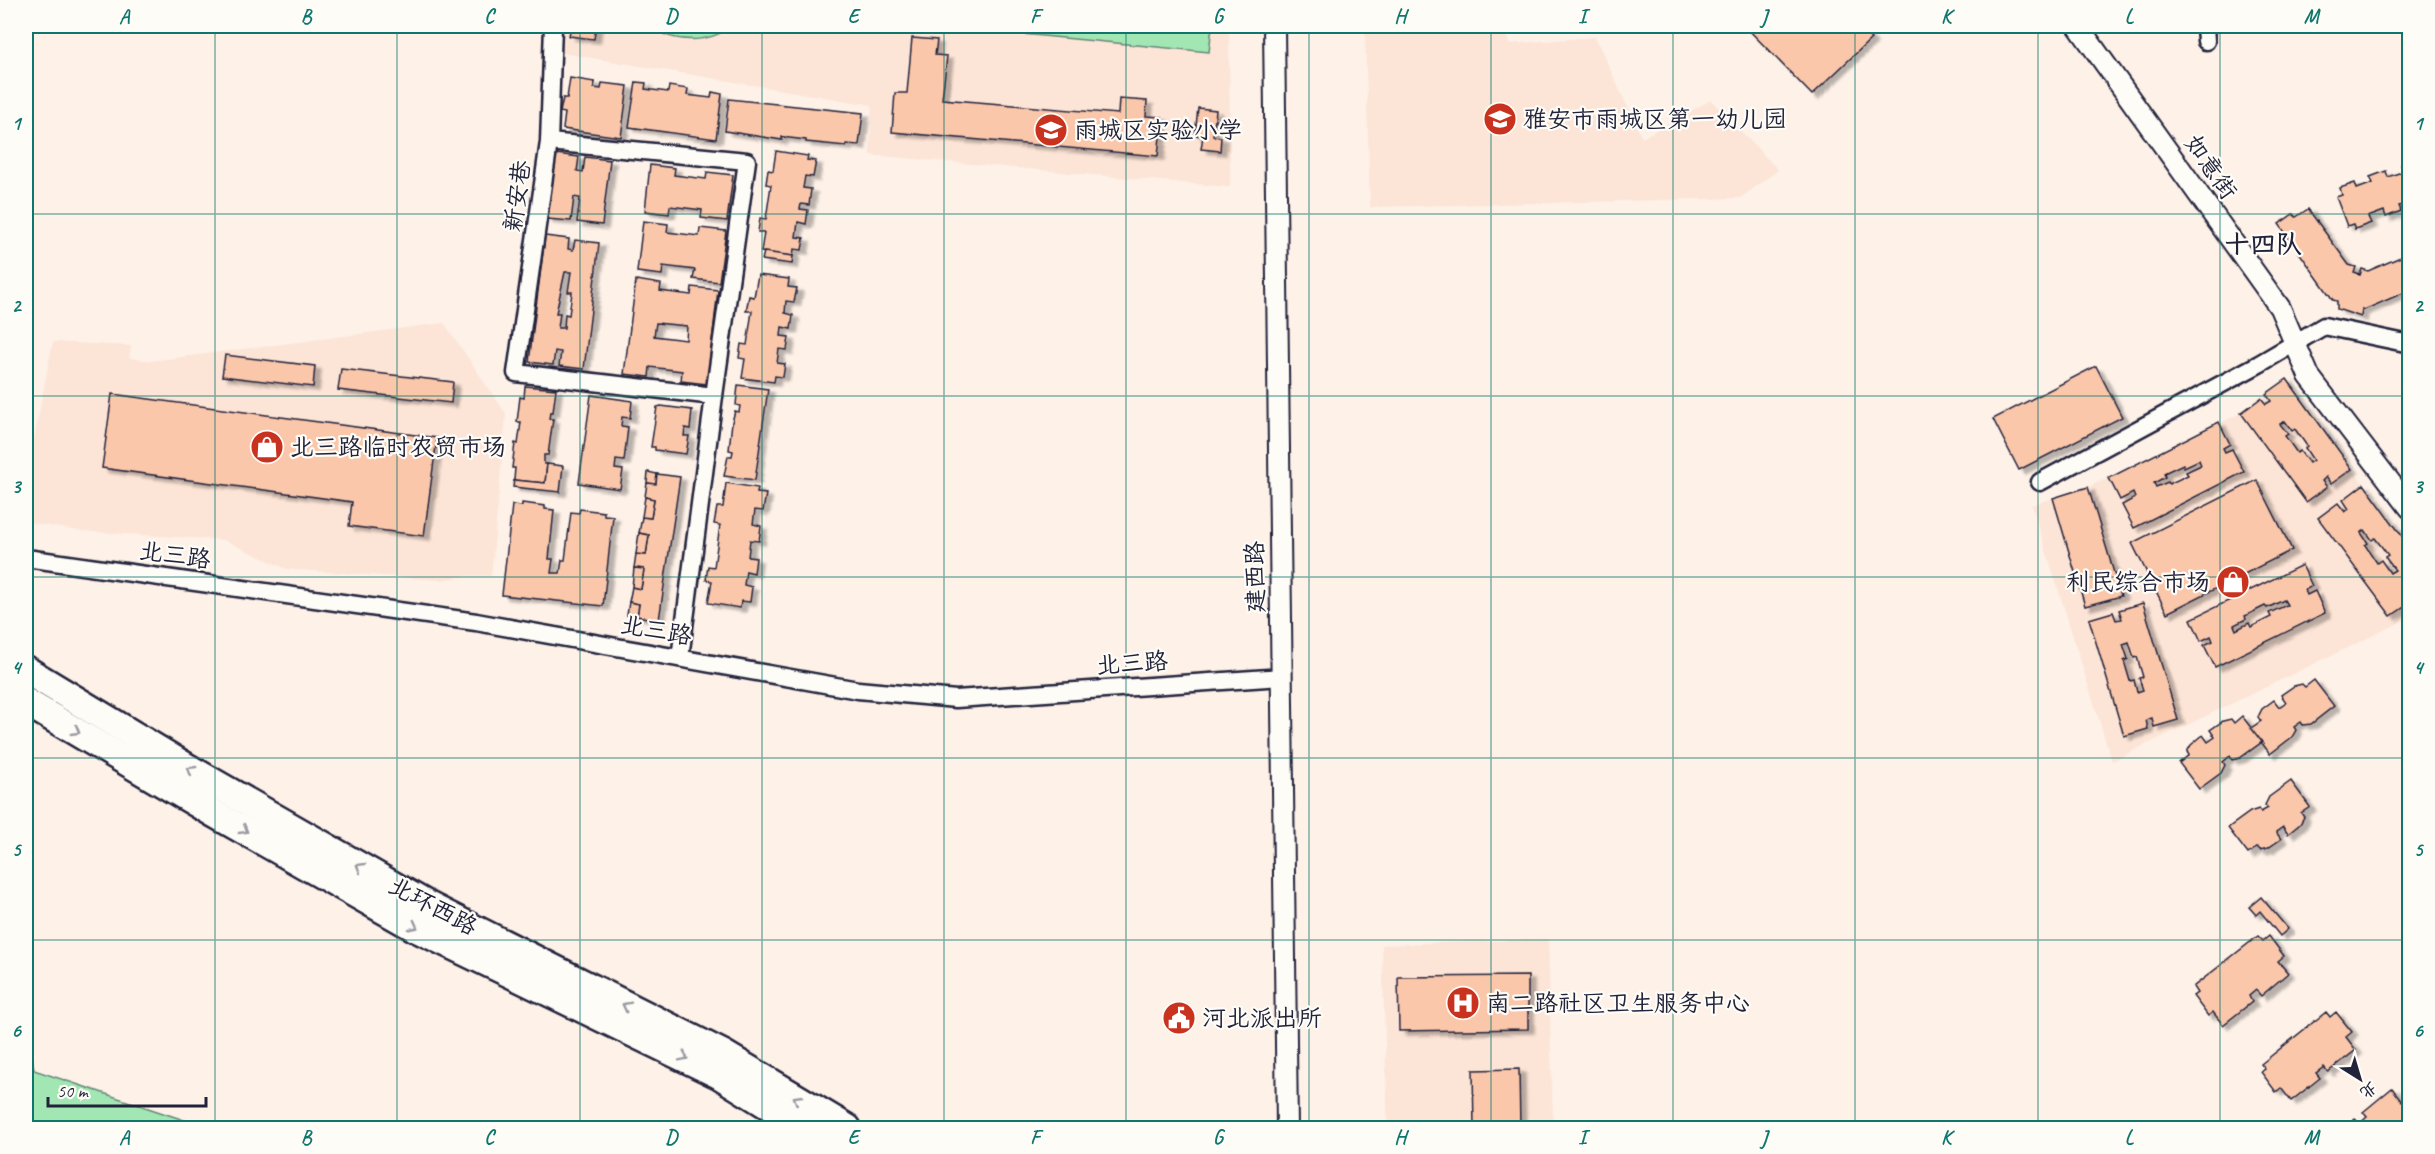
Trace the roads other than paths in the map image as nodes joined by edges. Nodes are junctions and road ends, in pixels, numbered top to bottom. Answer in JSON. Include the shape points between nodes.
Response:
{"nodes":[{"id":1,"x":553,"y":26,"type":"edge"},
{"id":2,"x":1274,"y":26,"type":"edge"},
{"id":3,"x":2078,"y":26,"type":"edge"},
{"id":4,"x":549,"y":142,"type":"junction"},
{"id":5,"x":2295,"y":343,"type":"junction"},
{"id":6,"x":2409,"y":344,"type":"edge"},
{"id":7,"x":714,"y":396,"type":"junction"},
{"id":8,"x":2040,"y":482,"type":"dead end"},
{"id":9,"x":2409,"y":507,"type":"edge"},
{"id":10,"x":26,"y":558,"type":"edge"},
{"id":11,"x":680,"y":658,"type":"junction"},
{"id":12,"x":26,"y":670,"type":"edge"},
{"id":13,"x":1282,"y":677,"type":"junction"},
{"id":14,"x":26,"y":702,"type":"edge"},
{"id":15,"x":805,"y":1128,"type":"edge"},
{"id":16,"x":848,"y":1128,"type":"edge"},
{"id":17,"x":1287,"y":1128,"type":"edge"}],
"edges":[{"from":1,"to":4,"type":"street","name":"新安巷"},
{"from":2,"to":13,"type":"street","name":"建西路"},
{"from":3,"to":5,"type":"street","name":"如意街","via":[[2280,308]]},
{"from":4,"to":7,"type":"street","name":"新安巷","via":[[516,373]]},
{"from":4,"to":7,"type":"street","via":[[747,161]]},
{"from":5,"to":6,"type":"street","via":[[2324,326]]},
{"from":5,"to":8,"type":"street"},
{"from":5,"to":9,"type":"street","name":"如意街","via":[[2309,376]]},
{"from":7,"to":11,"type":"street"},
{"from":10,"to":11,"type":"street","name":"北三路","via":[[476,622]]},
{"from":11,"to":13,"type":"street","name":"北三路","via":[[858,690],[956,699]]},
{"from":16,"to":12,"type":"highway","name":"北环西路","one_way":true,"via":[[723,1054],[427,905]]},
{"from":13,"to":17,"type":"street","name":"建西路"},
{"from":14,"to":15,"type":"highway","name":"北环西路","one_way":true,"via":[[416,928],[718,1074]]}]}
